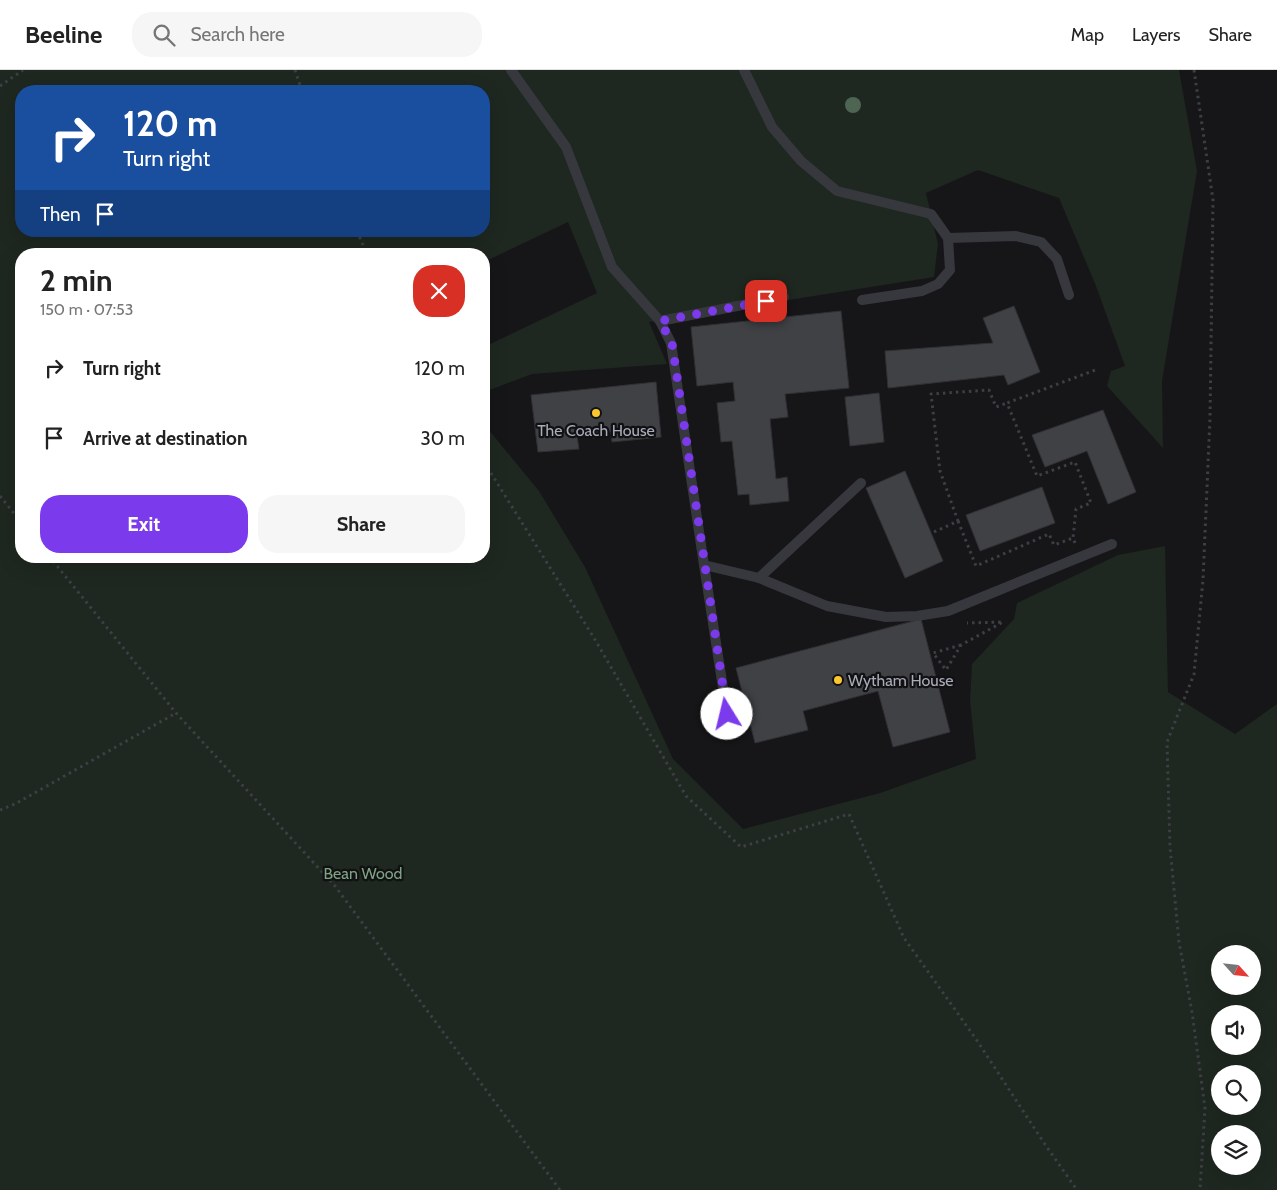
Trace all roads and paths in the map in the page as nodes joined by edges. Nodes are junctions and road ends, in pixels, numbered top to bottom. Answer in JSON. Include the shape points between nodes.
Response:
{"nodes":[{"id":1,"x":23,"y":70,"type":"edge"},
{"id":2,"x":294,"y":70,"type":"edge"},
{"id":3,"x":511,"y":70,"type":"edge"},
{"id":4,"x":744,"y":70,"type":"edge"},
{"id":5,"x":1194,"y":70,"type":"edge"},
{"id":6,"x":300,"y":85,"type":"edge"},
{"id":7,"x":0,"y":86,"type":"edge"},
{"id":8,"x":948,"y":238,"type":"junction"},
{"id":9,"x":1069,"y":295,"type":"dead end"},
{"id":10,"x":784,"y":297,"type":"dead end"},
{"id":11,"x":862,"y":300,"type":"dead end"},
{"id":12,"x":660,"y":321,"type":"junction"},
{"id":13,"x":1098,"y":369,"type":"dead end"},
{"id":14,"x":1007,"y":403,"type":"junction"},
{"id":15,"x":490,"y":472,"type":"edge"},
{"id":16,"x":861,"y":483,"type":"dead end"},
{"id":17,"x":0,"y":496,"type":"edge"},
{"id":18,"x":15,"y":515,"type":"edge"},
{"id":19,"x":958,"y":522,"type":"junction"},
{"id":20,"x":934,"y":532,"type":"dead end"},
{"id":21,"x":1073,"y":538,"type":"junction"},
{"id":22,"x":1112,"y":544,"type":"dead end"},
{"id":23,"x":1080,"y":557,"type":"junction"},
{"id":24,"x":55,"y":563,"type":"edge"},
{"id":25,"x":704,"y":564,"type":"junction"},
{"id":26,"x":759,"y":578,"type":"junction"},
{"id":27,"x":966,"y":623,"type":"dead end"},
{"id":28,"x":961,"y":645,"type":"junction"},
{"id":29,"x":176,"y":713,"type":"junction"},
{"id":30,"x":727,"y":714,"type":"dead end"},
{"id":31,"x":0,"y":810,"type":"edge"},
{"id":32,"x":560,"y":1190,"type":"edge"},
{"id":33,"x":1077,"y":1190,"type":"edge"},
{"id":34,"x":1200,"y":1190,"type":"edge"}],
"edges":[{"from":1,"to":7,"type":"path"},
{"from":2,"to":6,"type":"path"},
{"from":3,"to":12,"type":"lane","via":[[566,147],[612,267]]},
{"from":4,"to":8,"type":"lane","via":[[772,127],[802,161],[836,191],[931,214]]},
{"from":5,"to":34,"type":"path","via":[[1213,200],[1210,418],[1203,580],[1194,674],[1167,742],[1170,847],[1179,942],[1206,1108]]},
{"from":8,"to":9,"type":"lane","via":[[1016,236],[1041,242],[1057,259]]},
{"from":8,"to":11,"type":"lane","via":[[950,270],[938,284],[922,291]]},
{"from":10,"to":12,"type":"lane"},
{"from":12,"to":25,"type":"lane","via":[[672,343]]},
{"from":13,"to":14,"type":"path"},
{"from":14,"to":19,"type":"path","via":[[996,407],[989,390],[931,394],[940,471]]},
{"from":14,"to":21,"type":"path","via":[[1036,476],[1075,462],[1091,503],[1076,510]]},
{"from":15,"to":33,"type":"path","via":[[594,638],[686,796],[741,847],[849,814],[904,938]]},
{"from":16,"to":26,"type":"lane"},
{"from":17,"to":18,"type":"path"},
{"from":19,"to":20,"type":"path"},
{"from":19,"to":21,"type":"path","via":[[976,566],[1049,534],[1054,546]]},
{"from":21,"to":23,"type":"path"},
{"from":22,"to":23,"type":"lane"},
{"from":23,"to":26,"type":"lane","via":[[948,611],[916,616],[886,617],[827,606]]},
{"from":24,"to":29,"type":"path"},
{"from":25,"to":26,"type":"lane"},
{"from":25,"to":30,"type":"lane"},
{"from":27,"to":28,"type":"path","via":[[1003,622]]},
{"from":28,"to":28,"type":"path","via":[[951,662],[946,670],[933,653]]},
{"from":29,"to":31,"type":"path"},
{"from":29,"to":32,"type":"path","via":[[335,886]]}]}
